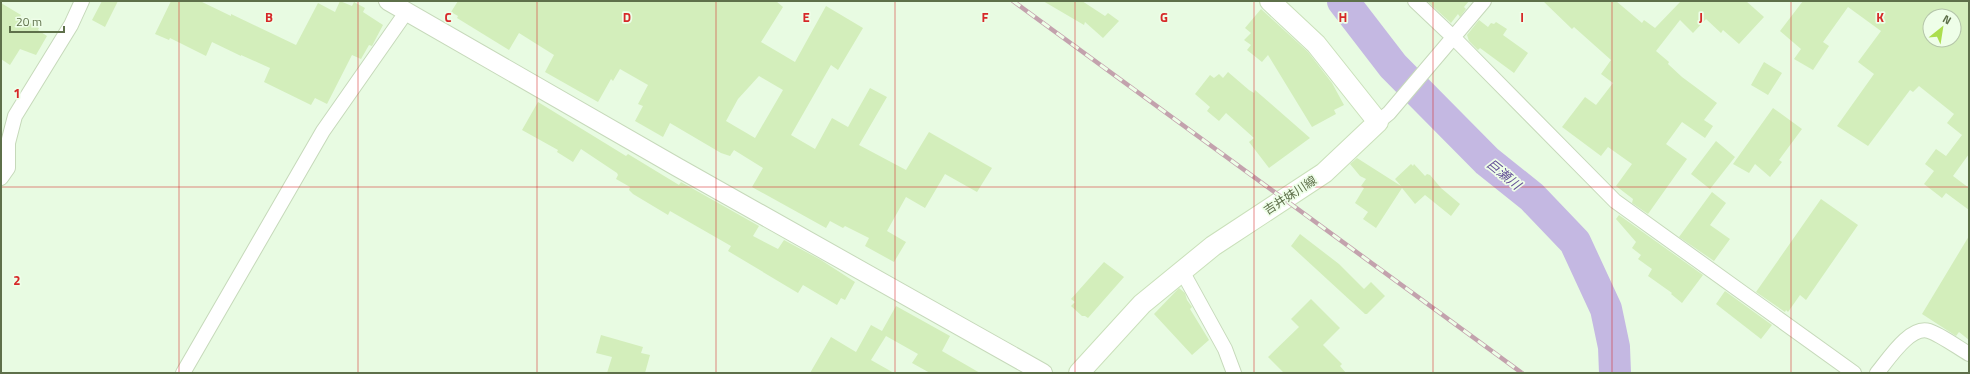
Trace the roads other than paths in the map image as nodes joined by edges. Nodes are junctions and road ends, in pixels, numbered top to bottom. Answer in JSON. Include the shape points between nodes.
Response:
{"nodes":[{"id":1,"x":82,"y":1,"type":"edge"},
{"id":2,"x":388,"y":1,"type":"edge"},
{"id":3,"x":1270,"y":1,"type":"edge"},
{"id":4,"x":1415,"y":1,"type":"edge"},
{"id":5,"x":1484,"y":1,"type":"edge"},
{"id":6,"x":407,"y":11,"type":"junction"},
{"id":7,"x":1451,"y":42,"type":"junction"},
{"id":8,"x":1384,"y":118,"type":"junction"},
{"id":9,"x":1,"y":178,"type":"edge"},
{"id":10,"x":1182,"y":271,"type":"junction"},
{"id":11,"x":1969,"y":354,"type":"edge"},
{"id":12,"x":183,"y":373,"type":"edge"},
{"id":13,"x":1043,"y":373,"type":"edge"},
{"id":14,"x":1079,"y":373,"type":"edge"},
{"id":15,"x":1234,"y":373,"type":"edge"},
{"id":16,"x":1854,"y":373,"type":"edge"},
{"id":17,"x":1877,"y":373,"type":"edge"}],
"edges":[{"from":1,"to":9,"type":"street","via":[[71,25],[15,116],[8,143],[8,168]]},
{"from":2,"to":6,"type":"street"},
{"from":3,"to":8,"type":"main road","via":[[1316,44]]},
{"from":4,"to":7,"type":"street"},
{"from":5,"to":7,"type":"street"},
{"from":6,"to":12,"type":"street","via":[[323,131]]},
{"from":6,"to":13,"type":"street","via":[[677,167]]},
{"from":7,"to":8,"type":"street"},
{"from":7,"to":16,"type":"street","via":[[1615,201]]},
{"from":8,"to":10,"type":"main road","name":"吉井妹川線","via":[[1324,173],[1213,246]]},
{"from":10,"to":14,"type":"main road","name":"吉井妹川線","via":[[1142,304]]},
{"from":10,"to":15,"type":"street","via":[[1225,349]]},
{"from":11,"to":17,"type":"street","via":[[1929,331],[1920,330],[1910,334]]}]}
